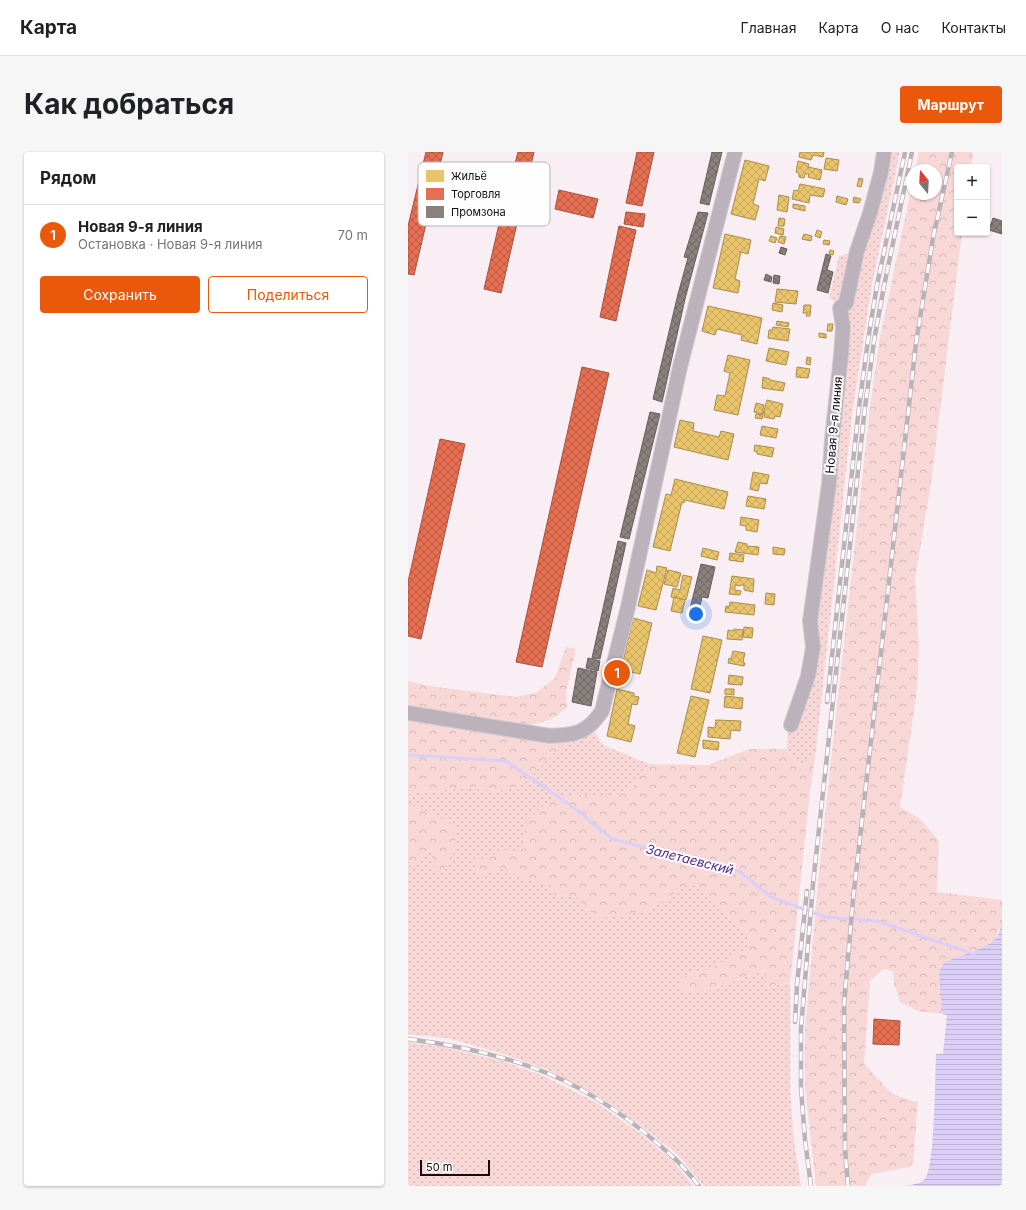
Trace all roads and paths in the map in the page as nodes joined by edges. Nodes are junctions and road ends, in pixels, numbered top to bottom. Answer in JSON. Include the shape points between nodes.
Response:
{"nodes":[{"id":1,"x":735,"y":152,"type":"edge"},
{"id":2,"x":884,"y":152,"type":"edge"},
{"id":3,"x":408,"y":713,"type":"edge"},
{"id":4,"x":791,"y":725,"type":"dead end"}],
"edges":[{"from":1,"to":3,"type":"street","via":[[680,367],[628,607],[602,712],[584,730],[568,735],[550,736]]},
{"from":2,"to":4,"type":"street","name":"Новая 9-я линия","via":[[870,213],[857,251],[846,303],[840,308],[843,327],[829,484],[810,621],[813,647],[808,676]]}]}
